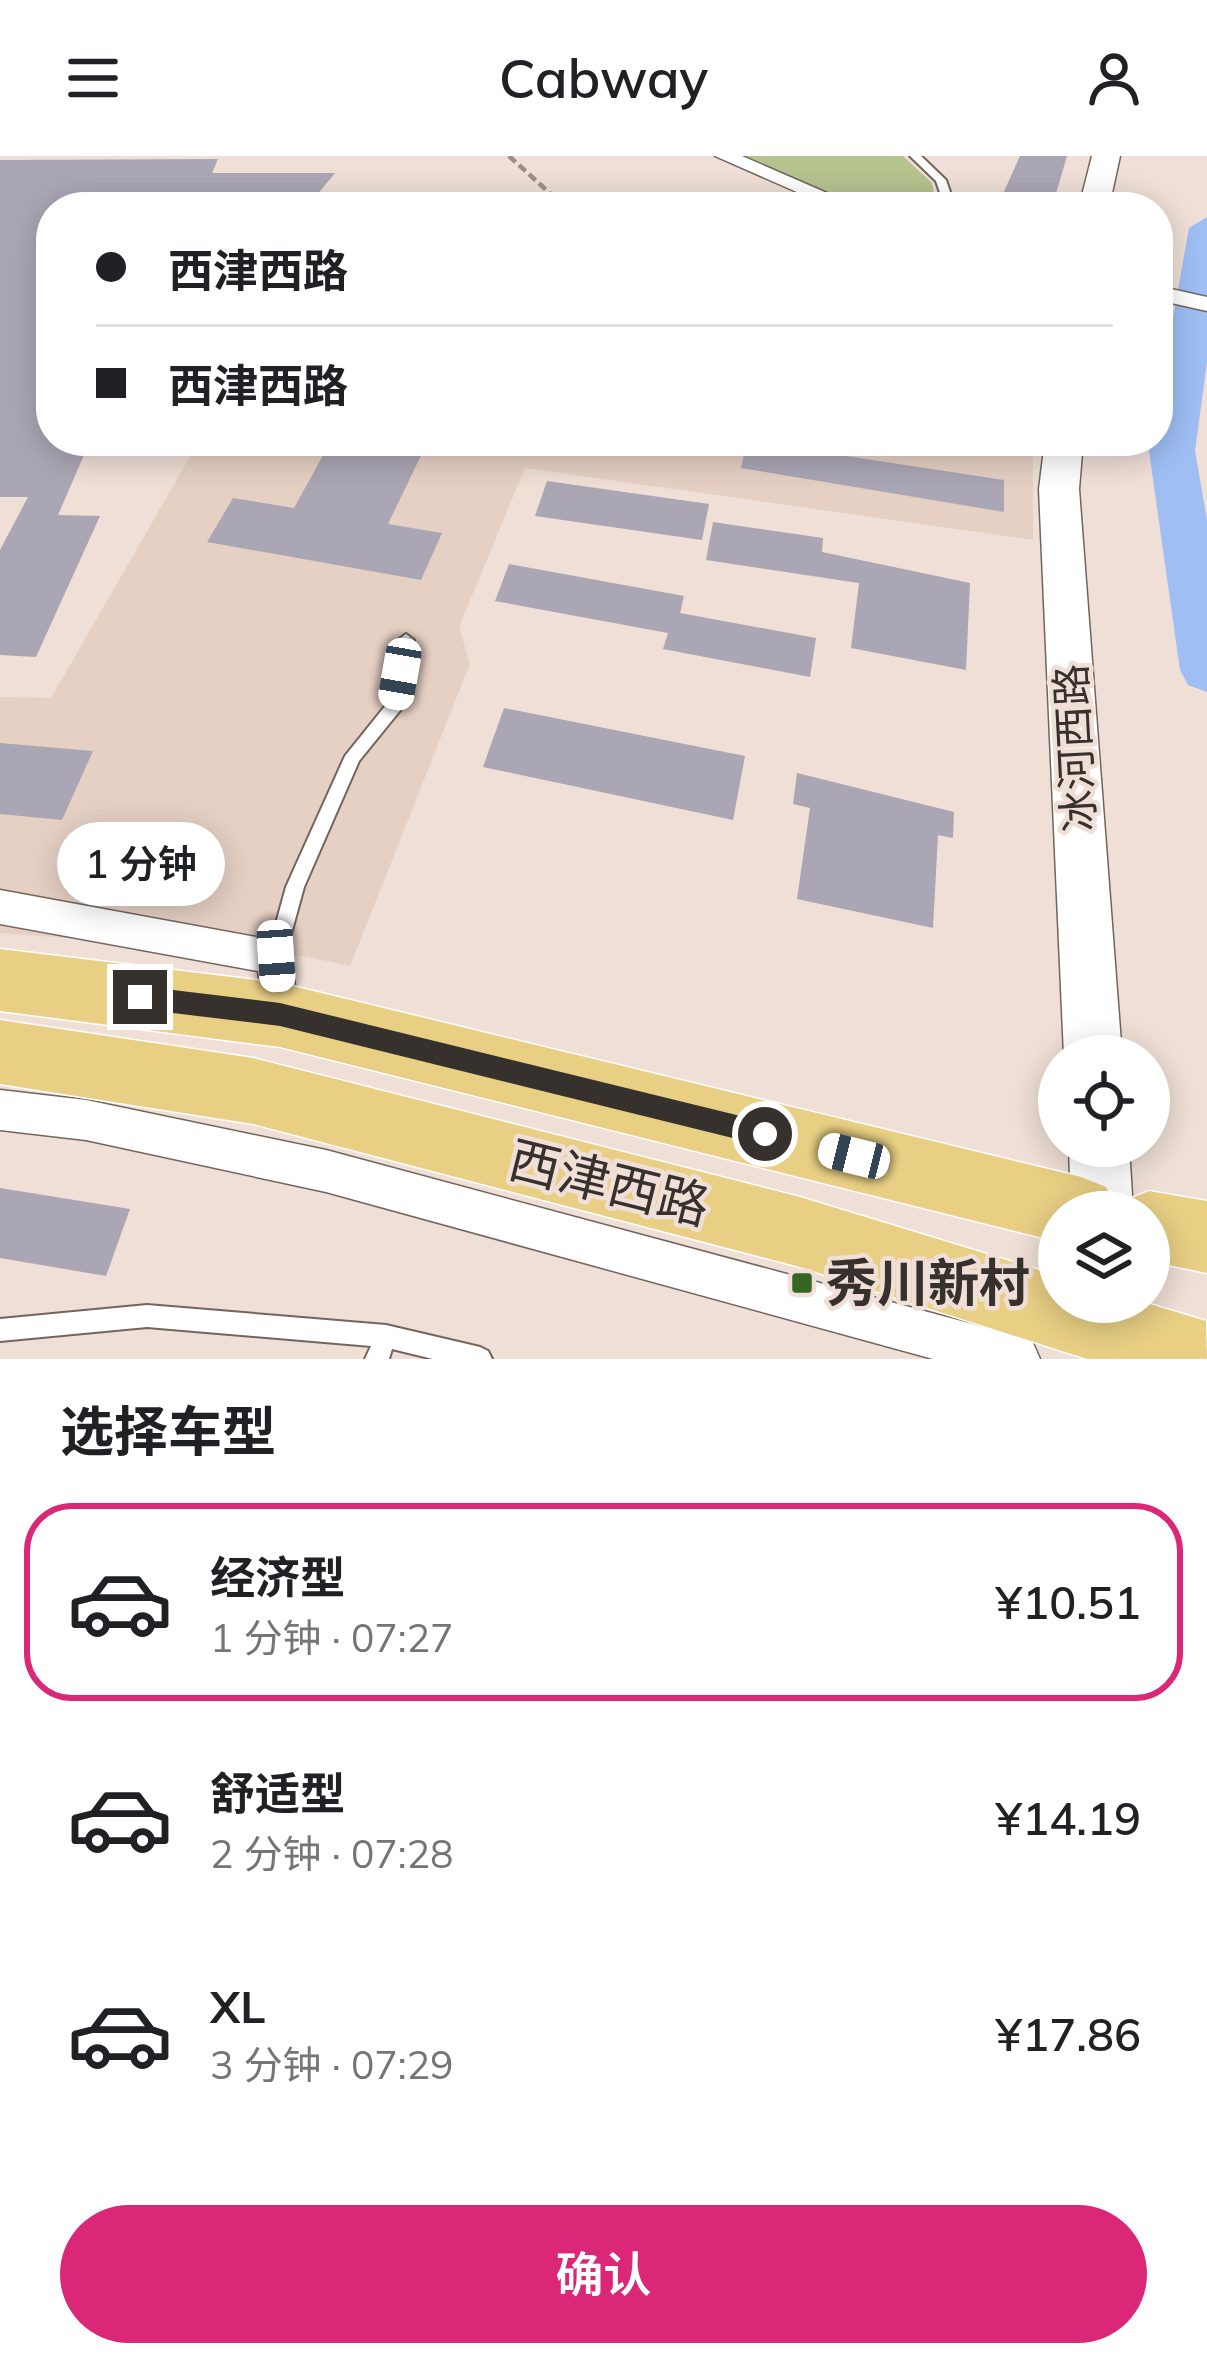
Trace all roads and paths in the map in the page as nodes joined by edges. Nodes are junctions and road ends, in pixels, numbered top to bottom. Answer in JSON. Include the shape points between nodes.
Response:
{"nodes":[{"id":1,"x":509,"y":156,"type":"edge"},
{"id":2,"x":725,"y":156,"type":"edge"},
{"id":3,"x":915,"y":156,"type":"edge"},
{"id":4,"x":1106,"y":156,"type":"edge"},
{"id":5,"x":549,"y":192,"type":"edge"},
{"id":6,"x":812,"y":192,"type":"edge"},
{"id":7,"x":944,"y":192,"type":"edge"},
{"id":8,"x":1098,"y":192,"type":"edge"},
{"id":9,"x":1173,"y":296,"type":"edge"},
{"id":10,"x":1207,"y":304,"type":"edge"},
{"id":11,"x":1062,"y":456,"type":"edge"},
{"id":12,"x":406,"y":640,"type":"dead end"},
{"id":13,"x":0,"y":907,"type":"edge"},
{"id":14,"x":0,"y":980,"type":"edge"},
{"id":15,"x":278,"y":986,"type":"junction"},
{"id":16,"x":1092,"y":1035,"type":"edge"},
{"id":17,"x":0,"y":1052,"type":"edge"},
{"id":18,"x":0,"y":1110,"type":"edge"},
{"id":19,"x":1038,"y":1200,"type":"edge"},
{"id":20,"x":0,"y":1330,"type":"edge"},
{"id":21,"x":1104,"y":1330,"type":"edge"},
{"id":22,"x":382,"y":1348,"type":"edge"},
{"id":23,"x":480,"y":1359,"type":"edge"},
{"id":24,"x":1017,"y":1359,"type":"edge"},
{"id":25,"x":1206,"y":1359,"type":"edge"}],
"edges":[{"from":1,"to":5,"type":"path"},
{"from":2,"to":6,"type":"street"},
{"from":3,"to":7,"type":"lane"},
{"from":4,"to":8,"type":"main road"},
{"from":9,"to":10,"type":"street"},
{"from":11,"to":16,"type":"main road","name":"冰河西路"},
{"from":12,"to":15,"type":"lane","via":[[394,708],[353,756],[295,886]]},
{"from":13,"to":15,"type":"street"},
{"from":14,"to":15,"type":"main road","name":"西津西路"},
{"from":15,"to":19,"type":"main road","name":"西津西路"},
{"from":17,"to":21,"type":"main road","name":"西津西路","via":[[253,1091],[800,1232]]},
{"from":18,"to":24,"type":"street","via":[[86,1120],[326,1172]]},
{"from":20,"to":22,"type":"lane","via":[[147,1316]]},
{"from":21,"to":25,"type":"main road","name":"西津西路"},
{"from":22,"to":23,"type":"lane"}]}
